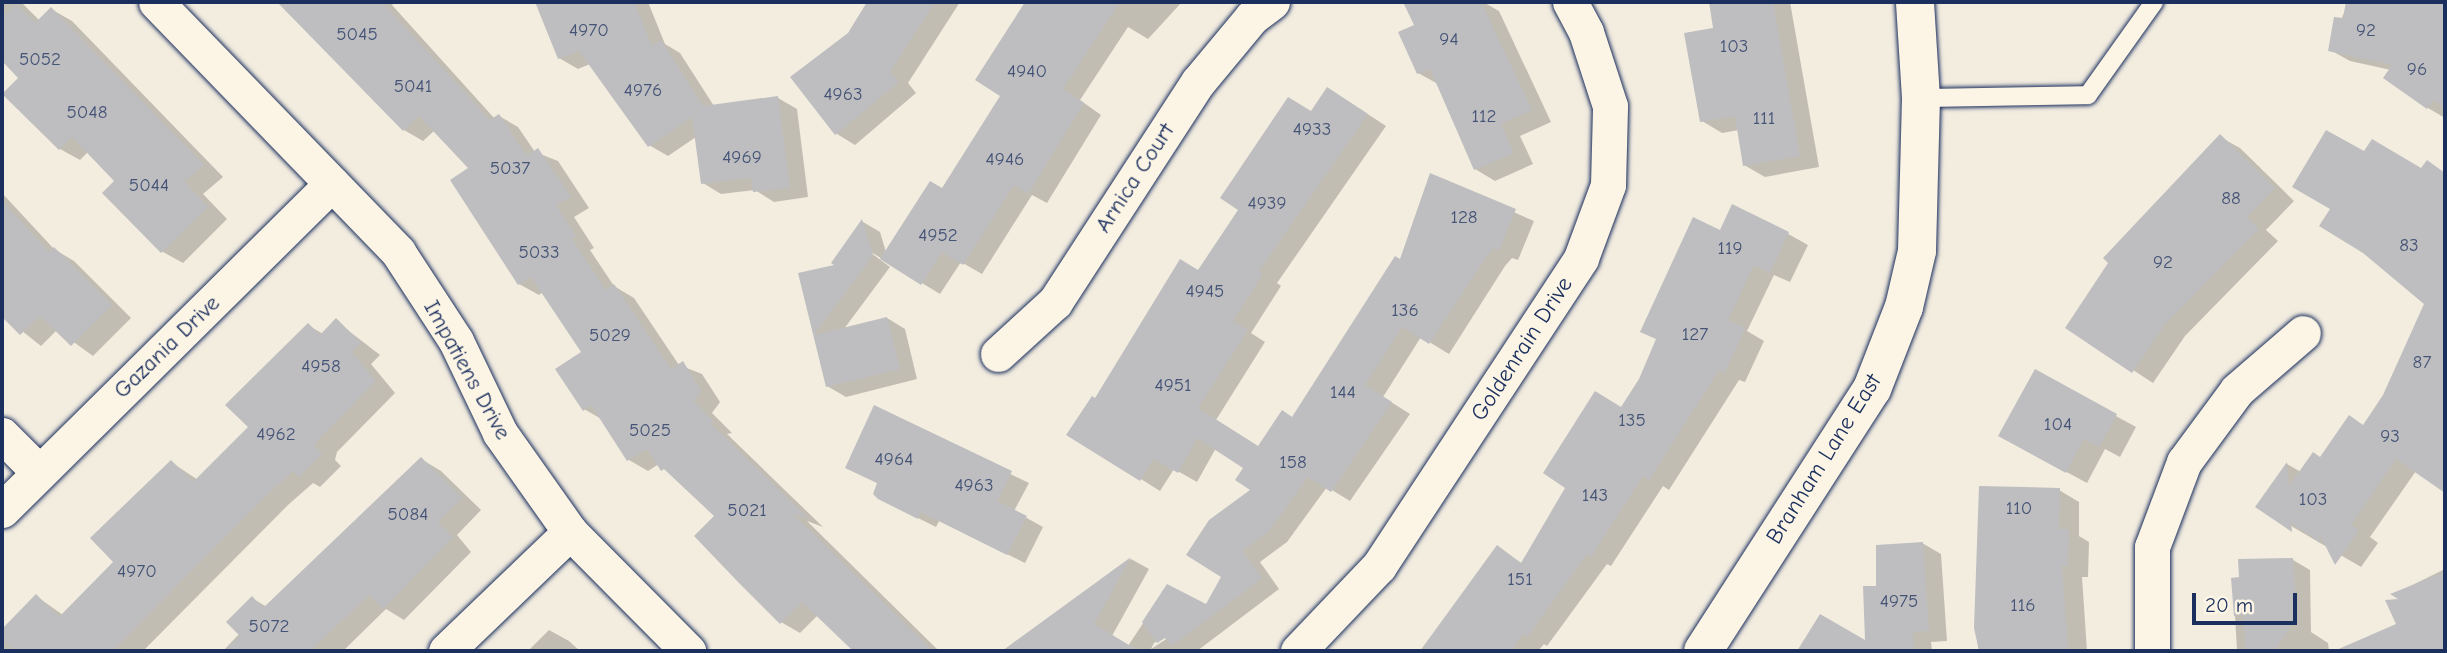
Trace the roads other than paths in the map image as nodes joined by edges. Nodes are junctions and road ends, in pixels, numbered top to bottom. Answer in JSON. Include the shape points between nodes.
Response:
{"nodes":[{"id":1,"x":156,"y":2,"type":"edge"},
{"id":2,"x":1272,"y":2,"type":"edge"},
{"id":3,"x":1570,"y":2,"type":"edge"},
{"id":4,"x":1915,"y":2,"type":"edge"},
{"id":5,"x":2154,"y":2,"type":"edge"},
{"id":6,"x":1921,"y":98,"type":"junction"},
{"id":7,"x":332,"y":184,"type":"junction"},
{"id":8,"x":2303,"y":333,"type":"dead end"},
{"id":9,"x":998,"y":354,"type":"dead end"},
{"id":10,"x":2,"y":435,"type":"edge"},
{"id":11,"x":39,"y":472,"type":"junction"},
{"id":12,"x":2,"y":510,"type":"edge"},
{"id":13,"x":570,"y":532,"type":"junction"},
{"id":14,"x":446,"y":651,"type":"edge"},
{"id":15,"x":688,"y":651,"type":"edge"},
{"id":16,"x":1298,"y":651,"type":"edge"},
{"id":17,"x":1703,"y":651,"type":"edge"},
{"id":18,"x":2152,"y":651,"type":"edge"}],
"edges":[{"from":1,"to":7,"type":"street","name":"Impatiens Drive"},
{"from":2,"to":9,"type":"street","name":"Arnica Court","via":[[1252,17],[1198,82],[1055,302]]},
{"from":3,"to":16,"type":"street","name":"Goldenrain Drive","via":[[1586,32],[1610,106],[1608,185],[1581,258],[1379,566]]},
{"from":4,"to":6,"type":"street","name":"Branham Lane East"},
{"from":5,"to":6,"type":"lane","via":[[2088,95]]},
{"from":6,"to":17,"type":"street","name":"Branham Lane East","via":[[1917,251],[1904,307],[1872,389]]},
{"from":7,"to":11,"type":"street","name":"Gazania Drive"},
{"from":7,"to":13,"type":"street","name":"Impatiens Drive","via":[[398,252],[456,341],[500,433]]},
{"from":8,"to":18,"type":"street","via":[[2237,390],[2184,462],[2152,547]]},
{"from":10,"to":11,"type":"street"},
{"from":11,"to":12,"type":"street","name":"Gazania Drive"},
{"from":13,"to":14,"type":"street"},
{"from":13,"to":15,"type":"street","name":"Impatiens Drive"}]}
